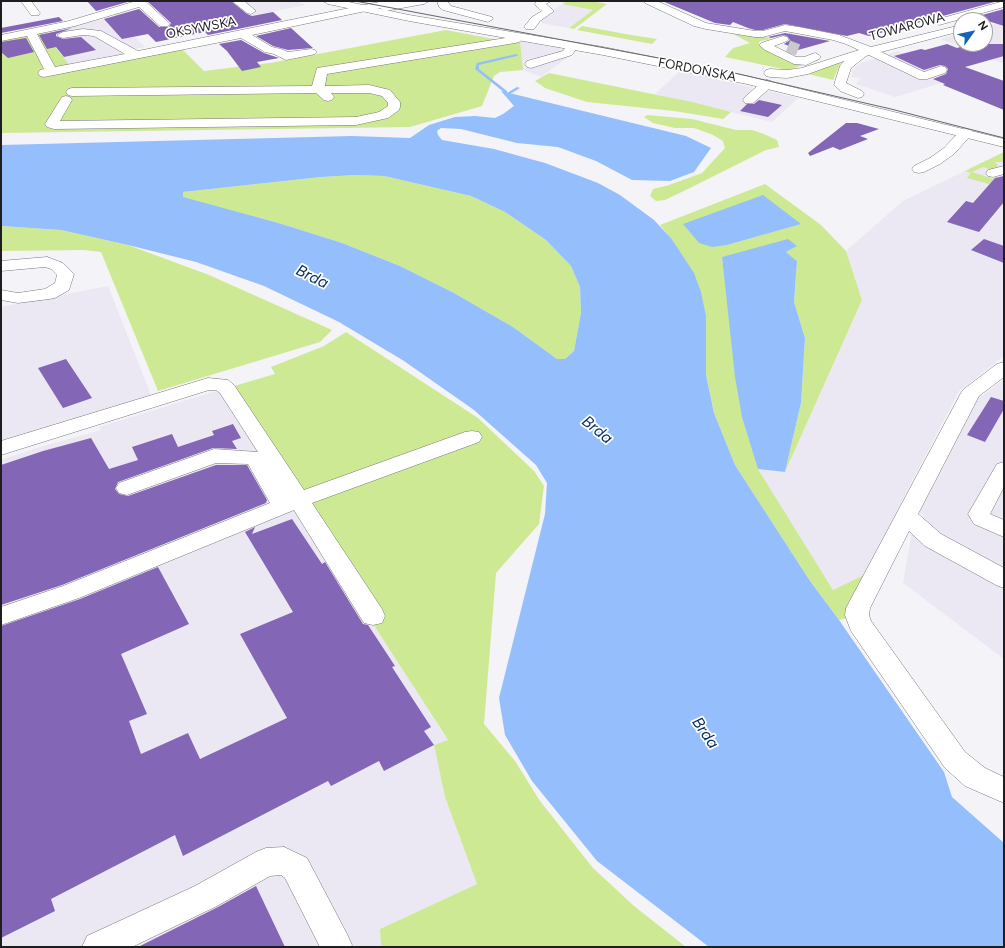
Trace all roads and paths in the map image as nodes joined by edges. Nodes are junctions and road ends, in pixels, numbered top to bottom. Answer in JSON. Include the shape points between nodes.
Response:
{"nodes":[{"id":1,"x":26,"y":1,"type":"edge"},
{"id":2,"x":238,"y":1,"type":"edge"},
{"id":3,"x":323,"y":1,"type":"edge"},
{"id":4,"x":328,"y":1,"type":"edge"},
{"id":5,"x":424,"y":1,"type":"edge"},
{"id":6,"x":442,"y":1,"type":"edge"},
{"id":7,"x":546,"y":1,"type":"edge"},
{"id":8,"x":649,"y":1,"type":"edge"},
{"id":9,"x":145,"y":2,"type":"edge"},
{"id":10,"x":400,"y":2,"type":"edge"},
{"id":11,"x":1004,"y":4,"type":"edge"},
{"id":12,"x":363,"y":9,"type":"junction"},
{"id":13,"x":251,"y":11,"type":"dead end"},
{"id":14,"x":35,"y":16,"type":"dead end"},
{"id":15,"x":59,"y":16,"type":"dead end"},
{"id":16,"x":314,"y":19,"type":"junction"},
{"id":17,"x":488,"y":19,"type":"junction"},
{"id":18,"x":938,"y":22,"type":"junction"},
{"id":19,"x":169,"y":23,"type":"dead end"},
{"id":20,"x":736,"y":23,"type":"dead end"},
{"id":21,"x":71,"y":24,"type":"junction"},
{"id":22,"x":324,"y":26,"type":"dead end"},
{"id":23,"x":530,"y":26,"type":"junction"},
{"id":24,"x":718,"y":28,"type":"junction"},
{"id":25,"x":953,"y":30,"type":"edge"},
{"id":26,"x":810,"y":32,"type":"junction"},
{"id":27,"x":243,"y":34,"type":"junction"},
{"id":28,"x":897,"y":34,"type":"dead end"},
{"id":29,"x":32,"y":36,"type":"dead end"},
{"id":30,"x":57,"y":36,"type":"dead end"},
{"id":31,"x":520,"y":36,"type":"junction"},
{"id":32,"x":928,"y":37,"type":"junction"},
{"id":33,"x":3,"y":38,"type":"dead end"},
{"id":34,"x":850,"y":42,"type":"junction"},
{"id":35,"x":790,"y":45,"type":"junction"},
{"id":36,"x":572,"y":46,"type":"junction"},
{"id":37,"x":311,"y":52,"type":"dead end"},
{"id":38,"x":866,"y":53,"type":"junction"},
{"id":39,"x":136,"y":55,"type":"junction"},
{"id":40,"x":815,"y":57,"type":"junction"},
{"id":41,"x":92,"y":64,"type":"junction"},
{"id":42,"x":531,"y":64,"type":"dead end"},
{"id":43,"x":941,"y":70,"type":"dead end"},
{"id":44,"x":84,"y":74,"type":"dead end"},
{"id":45,"x":768,"y":79,"type":"junction"},
{"id":46,"x":811,"y":83,"type":"dead end"},
{"id":47,"x":826,"y":86,"type":"dead end"},
{"id":48,"x":318,"y":88,"type":"junction"},
{"id":49,"x":862,"y":95,"type":"joint"},
{"id":50,"x":330,"y":98,"type":"junction"},
{"id":51,"x":348,"y":100,"type":"junction"},
{"id":52,"x":749,"y":100,"type":"dead end"},
{"id":53,"x":316,"y":110,"type":"junction"},
{"id":54,"x":935,"y":114,"type":"dead end"},
{"id":55,"x":294,"y":122,"type":"junction"},
{"id":56,"x":1004,"y":131,"type":"edge"},
{"id":57,"x":966,"y":133,"type":"junction"},
{"id":58,"x":1004,"y":143,"type":"edge"},
{"id":59,"x":919,"y":169,"type":"dead end"},
{"id":60,"x":1,"y":266,"type":"edge"},
{"id":61,"x":1,"y":295,"type":"edge"},
{"id":62,"x":1004,"y":368,"type":"edge"},
{"id":63,"x":472,"y":437,"type":"dead end"},
{"id":64,"x":1,"y":448,"type":"edge"},
{"id":65,"x":1004,"y":469,"type":"edge"},
{"id":66,"x":127,"y":488,"type":"dead end"},
{"id":67,"x":291,"y":503,"type":"junction"},
{"id":68,"x":906,"y":516,"type":"junction"},
{"id":69,"x":1004,"y":529,"type":"edge"},
{"id":70,"x":1004,"y":579,"type":"edge"},
{"id":71,"x":1,"y":616,"type":"edge"},
{"id":72,"x":373,"y":616,"type":"dead end"},
{"id":73,"x":1004,"y":790,"type":"edge"},
{"id":74,"x":336,"y":945,"type":"dead end"},
{"id":75,"x":98,"y":947,"type":"edge"}],
"edges":[{"from":1,"to":14,"type":"street"},
{"from":2,"to":13,"type":"street"},
{"from":3,"to":16,"type":"street","via":[[328,10]]},
{"from":4,"to":12,"type":"main road"},
{"from":5,"to":10,"type":"street","name":"OKSYWSKA"},
{"from":6,"to":17,"type":"street","via":[[447,8]]},
{"from":7,"to":23,"type":"street","via":[[540,5],[549,11]]},
{"from":8,"to":24,"type":"street","via":[[698,24]]},
{"from":9,"to":19,"type":"street"},
{"from":9,"to":21,"type":"street"},
{"from":10,"to":12,"type":"street","name":"OKSYWSKA","via":[[394,8]]},
{"from":10,"to":17,"type":"main road","name":"FORDOŃSKA"},
{"from":11,"to":18,"type":"street"},
{"from":12,"to":16,"type":"street","name":"OKSYWSKA"},
{"from":12,"to":31,"type":"main road","name":"FORDOŃSKA"},
{"from":15,"to":21,"type":"street","via":[[63,16]]},
{"from":16,"to":22,"type":"street"},
{"from":16,"to":27,"type":"street","name":"OKSYWSKA"},
{"from":17,"to":23,"type":"main road","name":"FORDOŃSKA"},
{"from":18,"to":28,"type":"street"},
{"from":18,"to":32,"type":"street","via":[[937,28]]},
{"from":20,"to":24,"type":"street"},
{"from":21,"to":33,"type":"street"},
{"from":23,"to":45,"type":"main road","name":"FORDOŃSKA"},
{"from":24,"to":26,"type":"street","via":[[755,34],[788,28]]},
{"from":25,"to":32,"type":"street","name":"TOWAROWA"},
{"from":26,"to":34,"type":"street"},
{"from":26,"to":35,"type":"street"},
{"from":27,"to":37,"type":"street","via":[[259,45],[286,56]]},
{"from":27,"to":39,"type":"street","name":"OKSYWSKA","via":[[222,42]]},
{"from":29,"to":41,"type":"street","name":"OKSYWSKA","via":[[48,72]]},
{"from":30,"to":39,"type":"street","via":[[83,32],[97,33]]},
{"from":31,"to":36,"type":"main road","name":"FORDOŃSKA"},
{"from":31,"to":48,"type":"street","via":[[515,40],[372,63],[358,68],[321,71]]},
{"from":32,"to":38,"type":"street","name":"TOWAROWA"},
{"from":34,"to":38,"type":"street"},
{"from":34,"to":40,"type":"street","via":[[841,45],[834,53]]},
{"from":35,"to":40,"type":"street"},
{"from":35,"to":40,"type":"street","via":[[765,45],[794,60],[806,61]]},
{"from":36,"to":42,"type":"street","via":[[568,53]]},
{"from":36,"to":45,"type":"main road","name":"FORDOŃSKA"},
{"from":38,"to":43,"type":"street","via":[[923,76]]},
{"from":38,"to":45,"type":"street","name":"TOWAROWA"},
{"from":38,"to":49,"type":"street","name":"TOWAROWA","via":[[846,66],[840,83],[844,88]]},
{"from":39,"to":41,"type":"street","name":"OKSYWSKA"},
{"from":41,"to":44,"type":"street"},
{"from":45,"to":46,"type":"main road","name":"FORDOŃSKA"},
{"from":45,"to":52,"type":"street"},
{"from":45,"to":57,"type":"main road","name":"FORDOŃSKA"},
{"from":47,"to":49,"type":"main road"},
{"from":48,"to":50,"type":"street"},
{"from":48,"to":51,"type":"street"},
{"from":48,"to":55,"type":"street","via":[[69,96],[52,124]]},
{"from":50,"to":51,"type":"street"},
{"from":50,"to":53,"type":"street","via":[[191,106]]},
{"from":51,"to":53,"type":"street"},
{"from":51,"to":55,"type":"street","via":[[369,89],[386,93],[394,102],[394,107],[383,115],[368,120]]},
{"from":53,"to":55,"type":"street"},
{"from":54,"to":56,"type":"main road"},
{"from":57,"to":58,"type":"main road","name":"FORDOŃSKA"},
{"from":57,"to":59,"type":"street","via":[[935,161]]},
{"from":60,"to":61,"type":"street","via":[[47,262],[66,274],[63,286],[49,294],[18,298]]},
{"from":62,"to":68,"type":"street","via":[[971,393]]},
{"from":63,"to":67,"type":"street"},
{"from":64,"to":67,"type":"street","via":[[208,384],[221,384],[227,389]]},
{"from":65,"to":69,"type":"street","via":[[979,514],[982,519]]},
{"from":66,"to":67,"type":"street","via":[[214,456],[254,458]]},
{"from":67,"to":71,"type":"street","via":[[78,589]]},
{"from":67,"to":72,"type":"street"},
{"from":68,"to":70,"type":"street","via":[[933,540]]},
{"from":68,"to":73,"type":"street","via":[[858,608],[860,624],[955,760],[975,777]]},
{"from":74,"to":75,"type":"street","via":[[296,868],[284,861],[266,862],[206,896]]}]}
